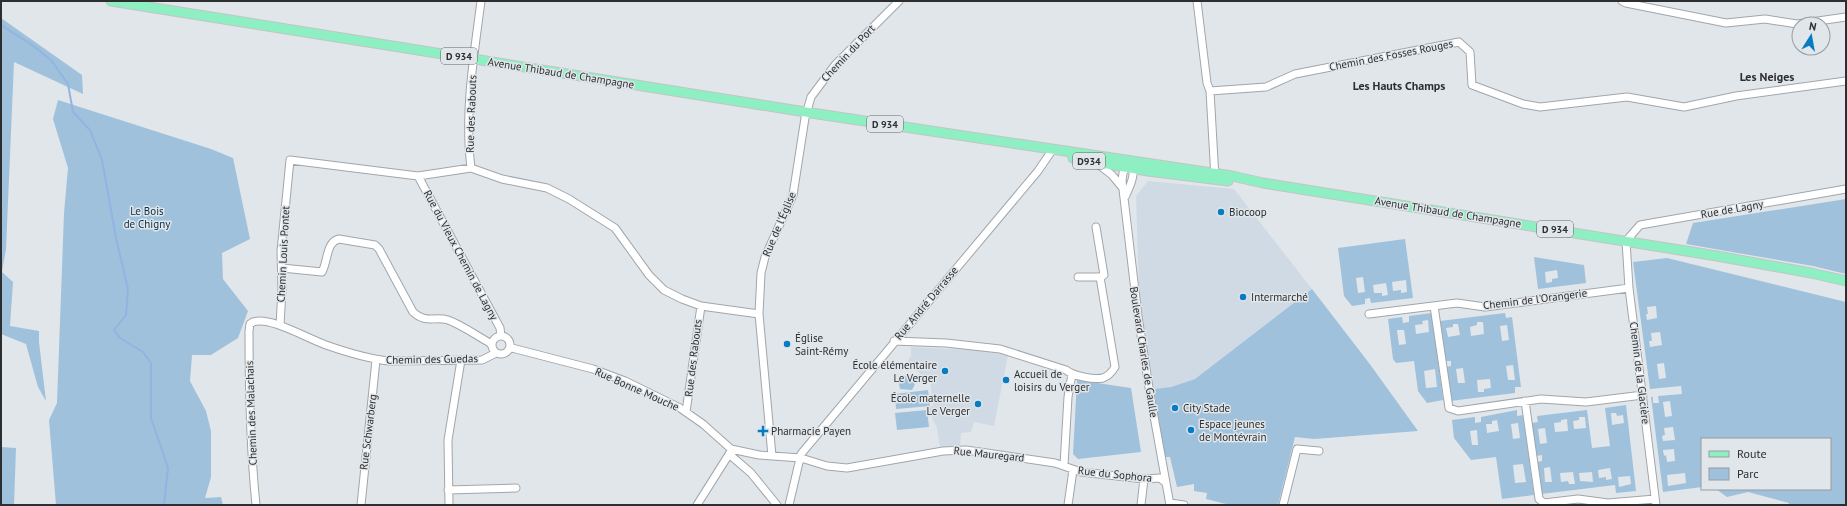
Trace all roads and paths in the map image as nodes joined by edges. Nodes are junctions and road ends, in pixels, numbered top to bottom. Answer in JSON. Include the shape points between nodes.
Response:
{"nodes":[{"id":1,"x":112,"y":1,"type":"edge"},
{"id":2,"x":480,"y":1,"type":"edge"},
{"id":3,"x":899,"y":1,"type":"edge"},
{"id":4,"x":1197,"y":1,"type":"edge"},
{"id":5,"x":1622,"y":1,"type":"edge"},
{"id":6,"x":1846,"y":17,"type":"edge"},
{"id":7,"x":474,"y":59,"type":"junction"},
{"id":8,"x":1846,"y":81,"type":"edge"},
{"id":9,"x":1210,"y":91,"type":"junction"},
{"id":10,"x":806,"y":112,"type":"junction"},
{"id":11,"x":1051,"y":151,"type":"junction"},
{"id":12,"x":1095,"y":162,"type":"junction"},
{"id":13,"x":1130,"y":166,"type":"junction"},
{"id":14,"x":470,"y":168,"type":"junction"},
{"id":15,"x":418,"y":176,"type":"junction"},
{"id":16,"x":1215,"y":177,"type":"junction"},
{"id":17,"x":1123,"y":188,"type":"junction"},
{"id":18,"x":1846,"y":189,"type":"edge"},
{"id":19,"x":1125,"y":198,"type":"junction"},
{"id":20,"x":1096,"y":227,"type":"dead end"},
{"id":21,"x":1626,"y":241,"type":"junction"},
{"id":22,"x":282,"y":268,"type":"junction"},
{"id":23,"x":1078,"y":277,"type":"dead end"},
{"id":24,"x":1100,"y":277,"type":"junction"},
{"id":25,"x":1846,"y":281,"type":"edge"},
{"id":26,"x":1629,"y":288,"type":"junction"},
{"id":27,"x":701,"y":306,"type":"junction"},
{"id":28,"x":1434,"y":306,"type":"junction"},
{"id":29,"x":759,"y":314,"type":"junction"},
{"id":30,"x":1369,"y":314,"type":"dead end"},
{"id":31,"x":252,"y":322,"type":"joint"},
{"id":32,"x":280,"y":325,"type":"junction"},
{"id":33,"x":501,"y":336,"type":"junction"},
{"id":34,"x":894,"y":341,"type":"junction"},
{"id":35,"x":492,"y":346,"type":"junction"},
{"id":36,"x":510,"y":346,"type":"junction"},
{"id":37,"x":496,"y":353,"type":"junction"},
{"id":38,"x":376,"y":360,"type":"junction"},
{"id":39,"x":461,"y":360,"type":"junction"},
{"id":40,"x":1072,"y":374,"type":"junction"},
{"id":41,"x":1642,"y":395,"type":"junction"},
{"id":42,"x":1525,"y":401,"type":"junction"},
{"id":43,"x":686,"y":412,"type":"junction"},
{"id":44,"x":1319,"y":451,"type":"dead end"},
{"id":45,"x":730,"y":452,"type":"junction"},
{"id":46,"x":772,"y":456,"type":"junction"},
{"id":47,"x":801,"y":458,"type":"junction"},
{"id":48,"x":1064,"y":465,"type":"junction"},
{"id":49,"x":1073,"y":470,"type":"junction"},
{"id":50,"x":1144,"y":479,"type":"junction"},
{"id":51,"x":1166,"y":483,"type":"junction"},
{"id":52,"x":516,"y":488,"type":"dead end"},
{"id":53,"x":448,"y":490,"type":"junction"},
{"id":54,"x":1656,"y":502,"type":"edge"},
{"id":55,"x":1170,"y":504,"type":"edge"},
{"id":56,"x":256,"y":505,"type":"edge"},
{"id":57,"x":361,"y":505,"type":"edge"},
{"id":58,"x":449,"y":505,"type":"edge"},
{"id":59,"x":697,"y":505,"type":"edge"},
{"id":60,"x":776,"y":505,"type":"edge"},
{"id":61,"x":789,"y":505,"type":"edge"},
{"id":62,"x":1068,"y":505,"type":"edge"},
{"id":63,"x":1141,"y":505,"type":"edge"},
{"id":64,"x":1184,"y":505,"type":"edge"},
{"id":65,"x":1283,"y":505,"type":"edge"}],
"edges":[{"from":1,"to":7,"type":"main road","name":"Avenue Thibaud de Champagne","number":"D 934"},
{"from":2,"to":7,"type":"street","name":"Rue des Rabouts"},
{"from":3,"to":10,"type":"street","name":"Chemin du Port","via":[[835,66],[811,97]]},
{"from":4,"to":9,"type":"street"},
{"from":5,"to":6,"type":"street","via":[[1726,23],[1765,20],[1797,24]]},
{"from":7,"to":10,"type":"main road","name":"Avenue Thibaud de Champagne","number":"D 934"},
{"from":7,"to":14,"type":"street","name":"Rue des Rabouts","via":[[469,107]]},
{"from":8,"to":9,"type":"street","name":"Chemin des Fosses Rouges","via":[[1736,96],[1684,107],[1627,97],[1540,107],[1523,104],[1472,85],[1470,52],[1460,42],[1295,74],[1266,87]]},
{"from":9,"to":16,"type":"street"},
{"from":10,"to":11,"type":"main road","name":"Avenue Thibaud de Champagne","number":"D 934"},
{"from":10,"to":29,"type":"street","name":"Rue de l'Église","via":[[793,194],[765,257],[761,273]]},
{"from":11,"to":12,"type":"main road","name":"Avenue Thibaud de Champagne","number":"D934"},
{"from":11,"to":13,"type":"main road","name":"Avenue Thibaud de Champagne","number":"D 934"},
{"from":11,"to":34,"type":"street","name":"Rue André Darrasse","via":[[1038,171]]},
{"from":12,"to":13,"type":"main road","name":"Avenue Thibaud de Champagne","number":"D934"},
{"from":12,"to":17,"type":"street","via":[[1112,175]]},
{"from":13,"to":16,"type":"main road","name":"Avenue Thibaud de Champagne","number":"D 934"},
{"from":13,"to":17,"type":"street","name":"Boulevard Charles de Gaulle","via":[[1122,181]]},
{"from":13,"to":19,"type":"street","name":"Boulevard Charles de Gaulle"},
{"from":14,"to":15,"type":"street"},
{"from":14,"to":27,"type":"street","name":"Rue des Rabouts","via":[[502,179],[547,188],[569,199],[615,228],[649,275],[664,290]]},
{"from":15,"to":22,"type":"street","name":"Chemin Louis Pontet","via":[[290,160]]},
{"from":15,"to":33,"type":"street","name":"Rue du Vieux Chemin de Lagny","via":[[500,328]]},
{"from":16,"to":21,"type":"main road","name":"Avenue Thibaud de Champagne","number":"D 934"},
{"from":17,"to":19,"type":"street","name":"Boulevard Charles de Gaulle"},
{"from":18,"to":21,"type":"street","name":"Rue de Lagny","via":[[1640,225]]},
{"from":19,"to":51,"type":"street","name":"Boulevard Charles de Gaulle","via":[[1138,316]]},
{"from":20,"to":24,"type":"street","via":[[1104,275]]},
{"from":21,"to":25,"type":"main road","name":"Avenue Thibaud de Champagne","number":"D 934"},
{"from":21,"to":26,"type":"street","name":"Chemin de la Glacière"},
{"from":22,"to":32,"type":"street","name":"Chemin Louis Pontet"},
{"from":22,"to":35,"type":"street","via":[[322,272],[330,244],[339,238],[375,245],[413,312],[419,318],[448,320]]},
{"from":23,"to":24,"type":"street"},
{"from":24,"to":40,"type":"street","via":[[1115,367],[1103,378]]},
{"from":26,"to":28,"type":"street","name":"Chemin de l'Orangerie","via":[[1485,307],[1457,303]]},
{"from":26,"to":41,"type":"street","name":"Chemin de la Glacière"},
{"from":27,"to":29,"type":"street"},
{"from":27,"to":43,"type":"street","name":"Rue des Rabouts"},
{"from":28,"to":30,"type":"street","name":"Chemin de l'Orangerie"},
{"from":28,"to":42,"type":"street","via":[[1449,408],[1458,411]]},
{"from":29,"to":46,"type":"street","name":"Rue de l'Église"},
{"from":31,"to":32,"type":"street","name":"Chemin des Guedas"},
{"from":31,"to":56,"type":"street","name":"Chemin des Malachais","via":[[249,331],[249,376]]},
{"from":32,"to":38,"type":"street","name":"Chemin des Guedas","via":[[325,345]]},
{"from":33,"to":35,"type":"street","via":[[495,338]]},
{"from":33,"to":36,"type":"street","via":[[509,340]]},
{"from":34,"to":40,"type":"street","via":[[1000,348]]},
{"from":34,"to":47,"type":"street","name":"Rue André Darrasse","via":[[801,454]]},
{"from":35,"to":37,"type":"street"},
{"from":36,"to":37,"type":"street","via":[[505,353]]},
{"from":36,"to":43,"type":"street","name":"Rue Bonne Mouche","via":[[593,369],[656,395]]},
{"from":37,"to":39,"type":"street","name":"Chemin des Guedas","via":[[482,360]]},
{"from":38,"to":39,"type":"street","name":"Chemin des Guedas"},
{"from":38,"to":57,"type":"street","name":"Rue Schwarberg"},
{"from":39,"to":53,"type":"street","via":[[448,440]]},
{"from":40,"to":48,"type":"street"},
{"from":41,"to":42,"type":"street","via":[[1586,402],[1541,399]]},
{"from":41,"to":54,"type":"street","name":"Chemin de la Glacière"},
{"from":42,"to":54,"type":"street","via":[[1539,499],[1544,503],[1578,499],[1608,503]]},
{"from":43,"to":45,"type":"street","name":"Rue Bonne Mouche","via":[[703,424]]},
{"from":44,"to":65,"type":"street","via":[[1297,449]]},
{"from":45,"to":46,"type":"street"},
{"from":45,"to":59,"type":"street"},
{"from":45,"to":60,"type":"street","name":"Rue Bonne Mouche","via":[[751,473]]},
{"from":46,"to":47,"type":"street"},
{"from":47,"to":48,"type":"street","name":"Rue Mauregard","via":[[827,466],[850,468],[940,451],[966,450]]},
{"from":47,"to":61,"type":"street","name":"Rue André Darrasse"},
{"from":48,"to":49,"type":"street","name":"Rue du Sophora"},
{"from":49,"to":50,"type":"street","name":"Rue du Sophora"},
{"from":49,"to":62,"type":"street"},
{"from":50,"to":51,"type":"street","name":"Rue du Sophora","via":[[1160,478]]},
{"from":50,"to":63,"type":"street"},
{"from":51,"to":55,"type":"street","name":"Boulevard Charles de Gaulle"},
{"from":52,"to":53,"type":"street"},
{"from":53,"to":58,"type":"street"},
{"from":55,"to":64,"type":"street"}]}
